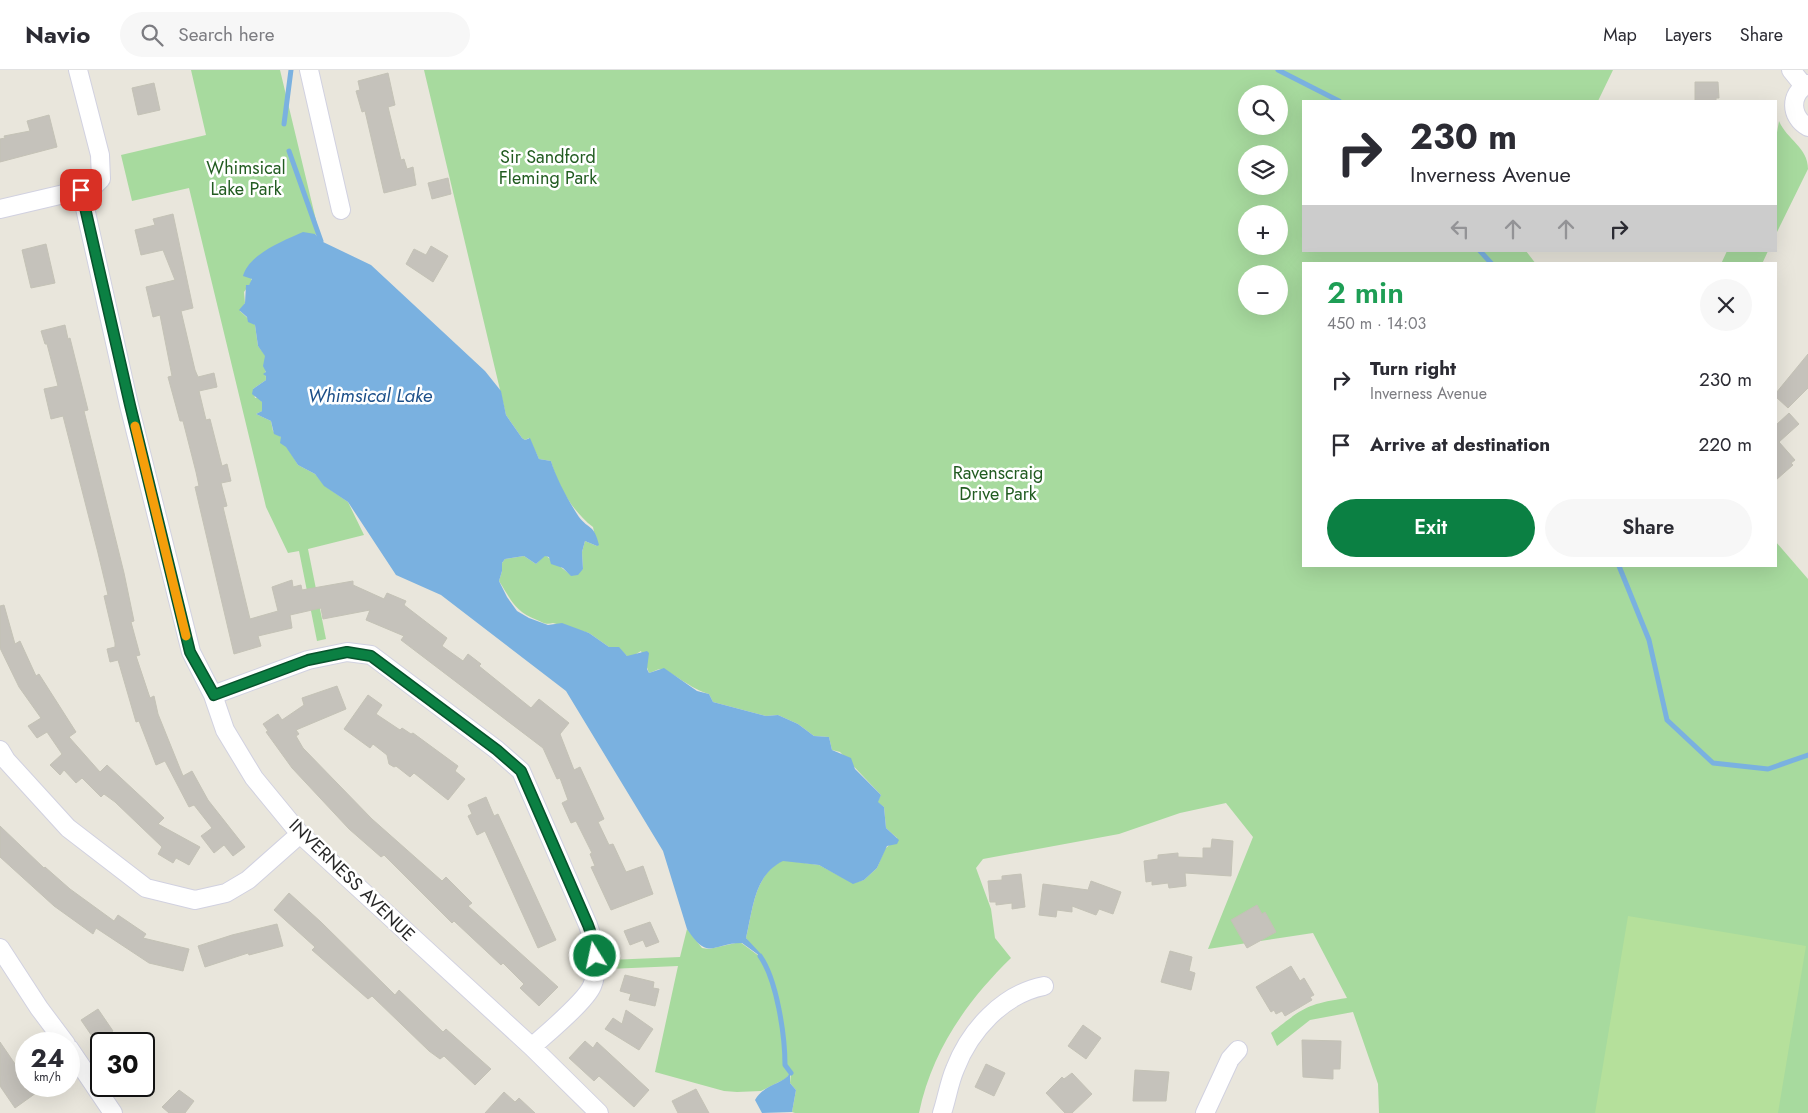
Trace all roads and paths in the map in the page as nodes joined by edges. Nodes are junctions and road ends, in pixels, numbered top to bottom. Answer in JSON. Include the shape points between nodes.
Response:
{"nodes":[{"id":1,"x":78,"y":70,"type":"edge"},
{"id":2,"x":309,"y":70,"type":"edge"},
{"id":3,"x":1792,"y":70,"type":"edge"},
{"id":4,"x":1806,"y":85,"type":"edge"},
{"id":5,"x":1808,"y":127,"type":"edge"},
{"id":6,"x":81,"y":190,"type":"junction"},
{"id":7,"x":0,"y":209,"type":"edge"},
{"id":8,"x":341,"y":210,"type":"dead end"},
{"id":9,"x":214,"y":695,"type":"junction"},
{"id":10,"x":0,"y":750,"type":"edge"},
{"id":11,"x":300,"y":834,"type":"junction"},
{"id":12,"x":0,"y":948,"type":"edge"},
{"id":13,"x":1044,"y":986,"type":"dead end"},
{"id":14,"x":57,"y":1032,"type":"edge"},
{"id":15,"x":532,"y":1047,"type":"junction"},
{"id":16,"x":1238,"y":1050,"type":"dead end"},
{"id":17,"x":80,"y":1064,"type":"edge"},
{"id":18,"x":113,"y":1113,"type":"edge"},
{"id":19,"x":599,"y":1113,"type":"edge"},
{"id":20,"x":942,"y":1113,"type":"edge"},
{"id":21,"x":1205,"y":1113,"type":"edge"}],
"edges":[{"from":1,"to":6,"type":"street","via":[[100,155],[101,179],[90,190]]},
{"from":2,"to":8,"type":"street"},
{"from":3,"to":4,"type":"street"},
{"from":4,"to":5,"type":"street","via":[[1795,97],[1794,111],[1800,122]]},
{"from":6,"to":7,"type":"street"},
{"from":6,"to":9,"type":"street","name":"INVERNESS AVENUE","via":[[190,652]]},
{"from":9,"to":11,"type":"street","name":"INVERNESS AVENUE","via":[[225,730],[254,778]]},
{"from":9,"to":15,"type":"street","via":[[308,660],[347,652],[371,656],[521,771],[588,925],[594,942],[596,970],[592,988]]},
{"from":10,"to":11,"type":"street","via":[[68,828],[146,888],[195,900],[226,893],[248,880]]},
{"from":11,"to":15,"type":"street","name":"INVERNESS AVENUE"},
{"from":12,"to":14,"type":"street"},
{"from":13,"to":20,"type":"street","via":[[1008,1000],[979,1029],[954,1070]]},
{"from":15,"to":19,"type":"street","name":"INVERNESS AVENUE"},
{"from":16,"to":21,"type":"street","via":[[1230,1059]]},
{"from":17,"to":18,"type":"street"}]}
